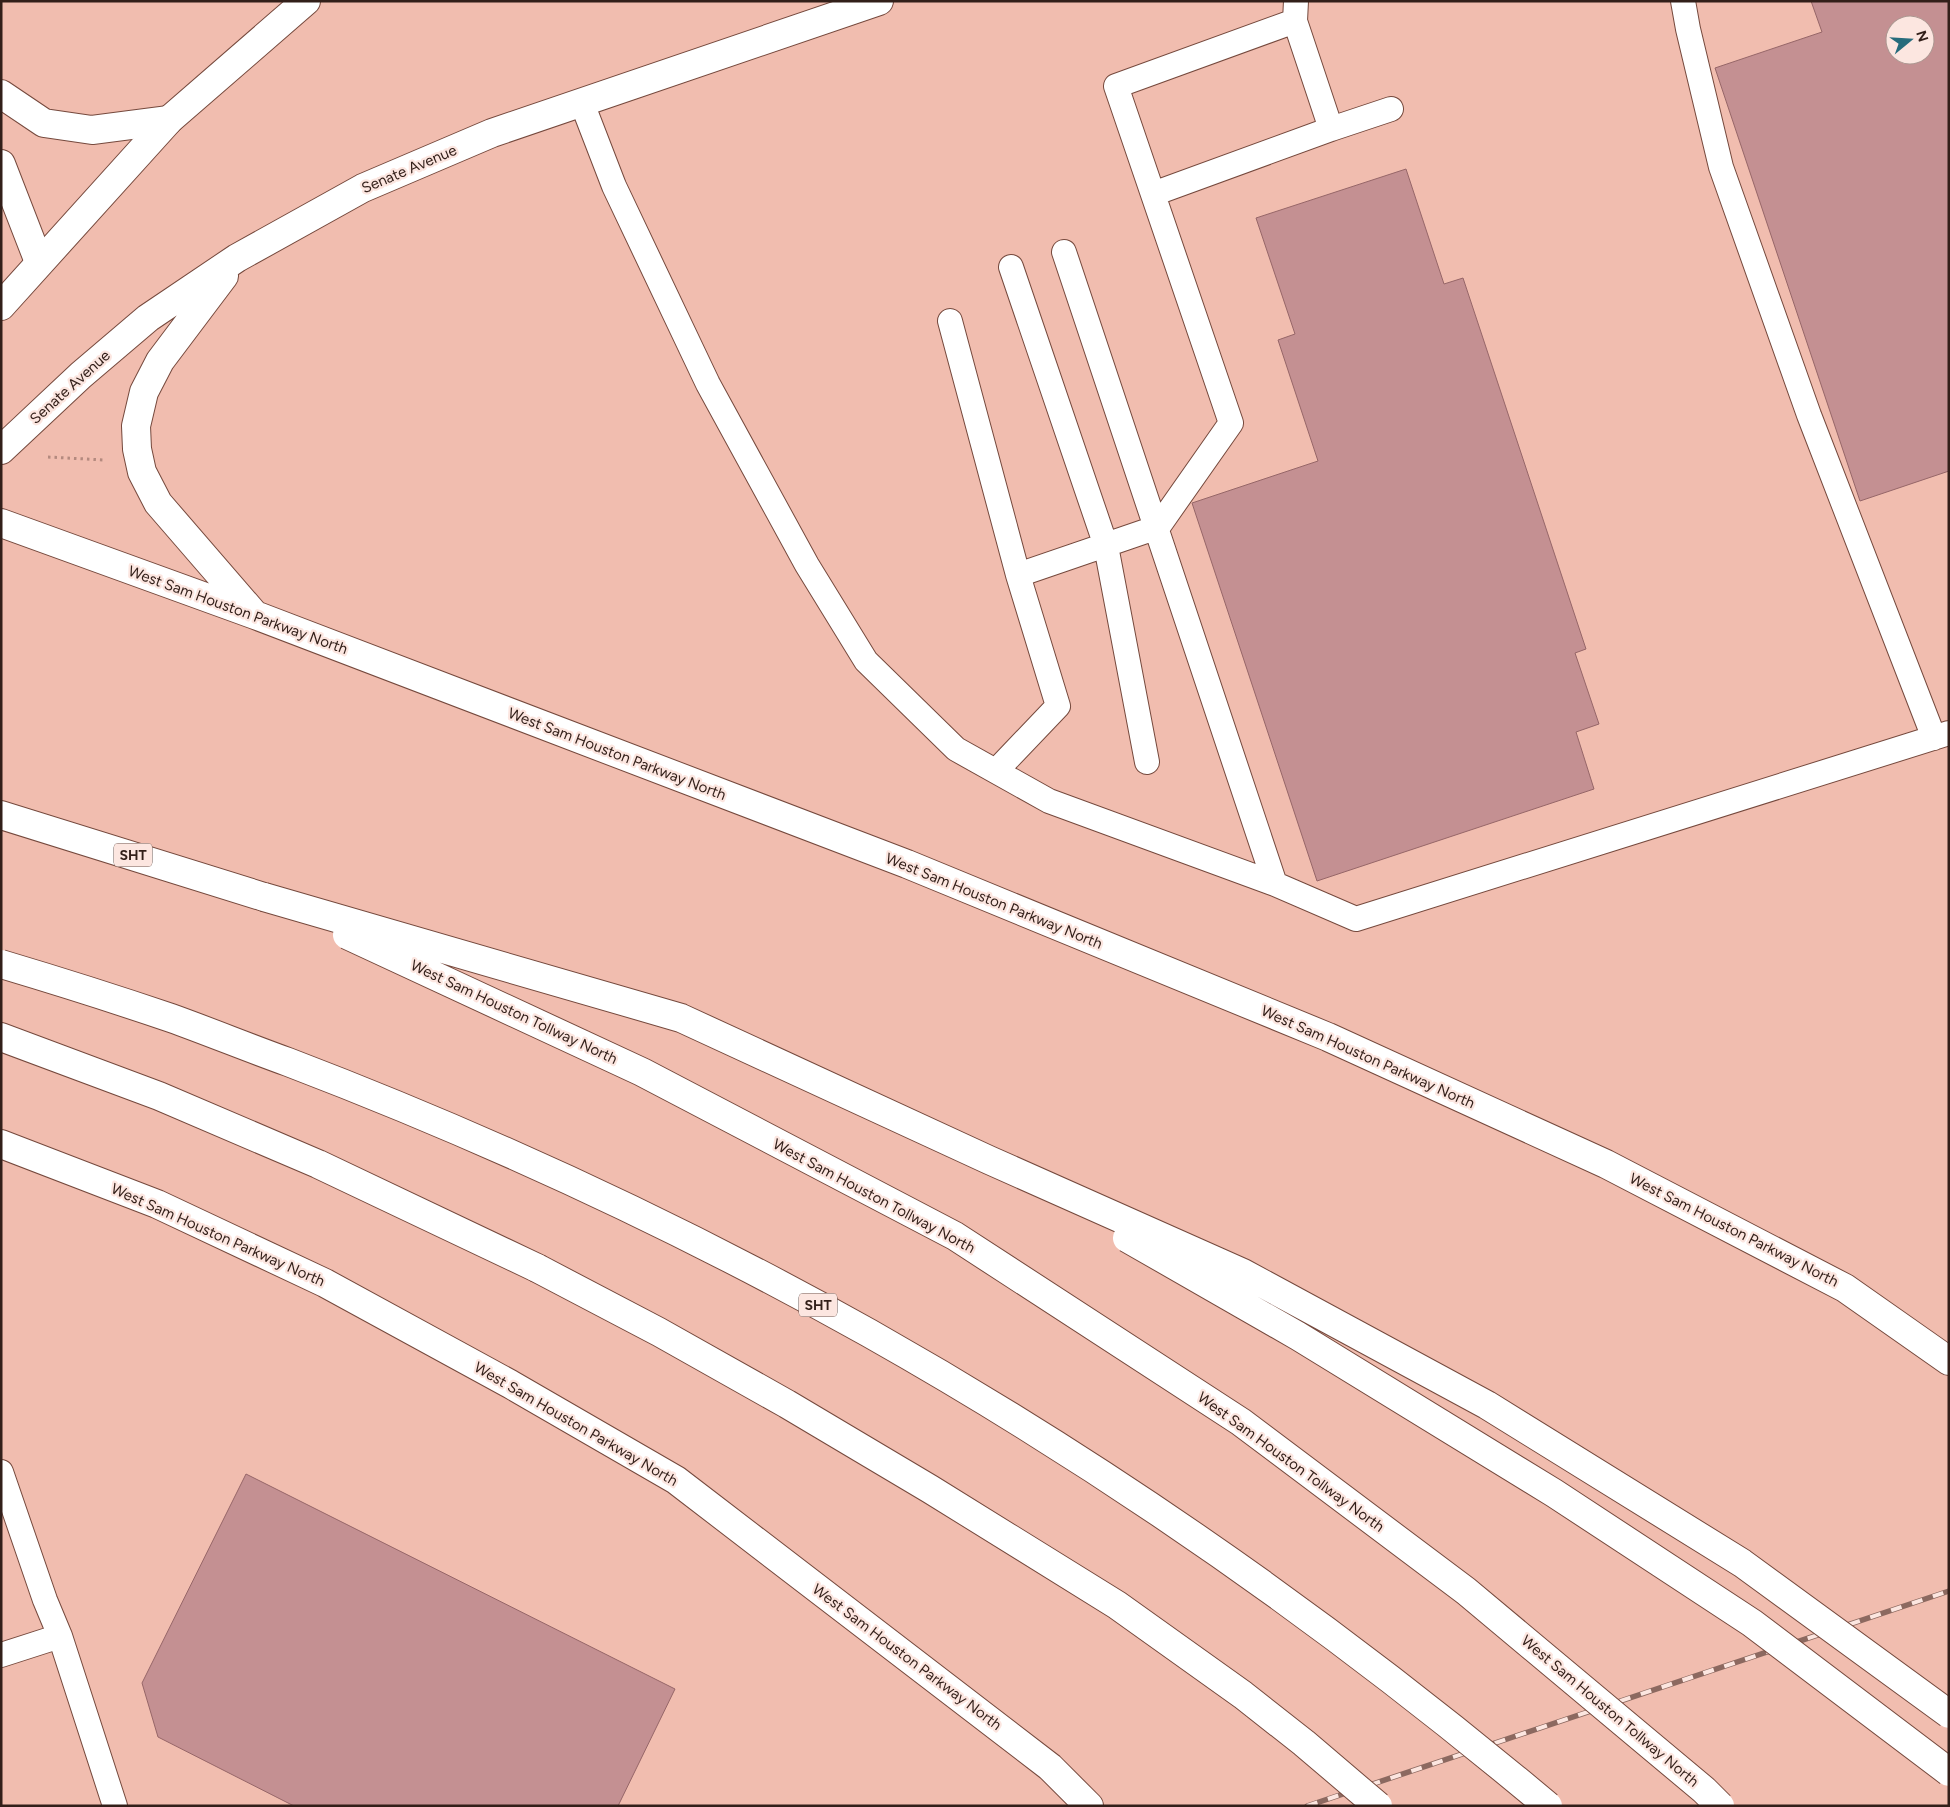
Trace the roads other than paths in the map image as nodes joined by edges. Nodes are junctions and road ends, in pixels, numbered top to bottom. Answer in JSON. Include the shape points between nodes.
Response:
{"nodes":[{"id":1,"x":306,"y":1,"type":"edge"},
{"id":2,"x":879,"y":1,"type":"edge"},
{"id":3,"x":1683,"y":1,"type":"edge"},
{"id":4,"x":1295,"y":11,"type":"edge"},
{"id":5,"x":1,"y":94,"type":"edge"},
{"id":6,"x":582,"y":103,"type":"junction"},
{"id":7,"x":1391,"y":109,"type":"dead end"},
{"id":8,"x":169,"y":120,"type":"junction"},
{"id":9,"x":1331,"y":129,"type":"junction"},
{"id":10,"x":1,"y":164,"type":"edge"},
{"id":11,"x":1153,"y":194,"type":"junction"},
{"id":12,"x":1064,"y":252,"type":"dead end"},
{"id":13,"x":237,"y":258,"type":"junction"},
{"id":14,"x":39,"y":262,"type":"junction"},
{"id":15,"x":1011,"y":266,"type":"dead end"},
{"id":16,"x":1,"y":306,"type":"edge"},
{"id":17,"x":950,"y":322,"type":"dead end"},
{"id":18,"x":1,"y":450,"type":"edge"},
{"id":19,"x":1,"y":523,"type":"edge"},
{"id":20,"x":1158,"y":527,"type":"junction"},
{"id":21,"x":1106,"y":546,"type":"junction"},
{"id":22,"x":1018,"y":576,"type":"junction"},
{"id":23,"x":255,"y":615,"type":"junction"},
{"id":24,"x":1941,"y":735,"type":"edge"},
{"id":25,"x":1147,"y":762,"type":"dead end"},
{"id":26,"x":996,"y":771,"type":"junction"},
{"id":27,"x":1,"y":814,"type":"edge"},
{"id":28,"x":1275,"y":884,"type":"junction"},
{"id":29,"x":264,"y":897,"type":"junction"},
{"id":30,"x":1,"y":964,"type":"edge"},
{"id":31,"x":1,"y":1037,"type":"edge"},
{"id":32,"x":1,"y":1144,"type":"edge"},
{"id":33,"x":989,"y":1160,"type":"junction"},
{"id":34,"x":1949,"y":1361,"type":"edge"},
{"id":35,"x":1,"y":1472,"type":"edge"},
{"id":36,"x":60,"y":1636,"type":"junction"},
{"id":37,"x":1,"y":1655,"type":"edge"},
{"id":38,"x":1949,"y":1714,"type":"edge"},
{"id":39,"x":1949,"y":1772,"type":"edge"},
{"id":40,"x":115,"y":1806,"type":"edge"},
{"id":41,"x":1089,"y":1806,"type":"edge"},
{"id":42,"x":1378,"y":1806,"type":"edge"},
{"id":43,"x":1548,"y":1806,"type":"edge"},
{"id":44,"x":1720,"y":1806,"type":"edge"}],
"edges":[{"from":1,"to":8,"type":"main road"},
{"from":2,"to":6,"type":"main road","name":"Senate Avenue"},
{"from":3,"to":24,"type":"lane","via":[[1720,167],[1809,415]]},
{"from":4,"to":9,"type":"lane"},
{"from":4,"to":11,"type":"lane","via":[[1116,86]]},
{"from":5,"to":8,"type":"main road","via":[[44,123],[92,130]]},
{"from":6,"to":13,"type":"main road","name":"Senate Avenue","via":[[492,133],[363,188]]},
{"from":6,"to":26,"type":"lane","via":[[614,186],[708,384],[807,565],[861,653],[956,749]]},
{"from":7,"to":9,"type":"lane"},
{"from":8,"to":14,"type":"main road"},
{"from":9,"to":11,"type":"lane"},
{"from":10,"to":14,"type":"main road"},
{"from":11,"to":20,"type":"lane","via":[[1231,423]]},
{"from":12,"to":20,"type":"lane"},
{"from":13,"to":18,"type":"main road","name":"Senate Avenue","via":[[148,318]]},
{"from":13,"to":23,"type":"main road","via":[[160,361],[144,392],[136,426],[137,449],[142,472],[158,503]]},
{"from":14,"to":16,"type":"main road"},
{"from":15,"to":21,"type":"lane"},
{"from":17,"to":22,"type":"lane"},
{"from":19,"to":23,"type":"main road","name":"West Sam Houston Parkway North"},
{"from":20,"to":21,"type":"lane"},
{"from":20,"to":28,"type":"lane"},
{"from":21,"to":22,"type":"lane"},
{"from":21,"to":25,"type":"lane"},
{"from":22,"to":26,"type":"lane","via":[[1058,706]]},
{"from":23,"to":34,"type":"main road","name":"West Sam Houston Parkway North","via":[[906,864],[1374,1057],[1606,1164],[1836,1283]]},
{"from":24,"to":28,"type":"lane","via":[[1356,919]]},
{"from":26,"to":28,"type":"lane","via":[[1049,801]]},
{"from":27,"to":29,"type":"main road","name":"West Sam Houston Tollway North","number":"SHT"},
{"from":29,"to":33,"type":"main road","bridge":true,"via":[[681,1018]]},
{"from":29,"to":44,"type":"main road","name":"West Sam Houston Tollway North","number":"SHT","bridge":true,"via":[[642,1072],[955,1236],[1241,1422],[1466,1590]]},
{"from":30,"to":43,"type":"main road","number":"SHT","bridge":true,"via":[[174,1019],[388,1102],[605,1198],[804,1298],[1004,1414],[1135,1496],[1325,1629],[1446,1721]]},
{"from":31,"to":42,"type":"main road","bridge":true,"via":[[159,1096],[350,1178],[537,1268],[676,1341],[921,1484],[1117,1605],[1243,1695]]},
{"from":32,"to":41,"type":"main road","name":"West Sam Houston Parkway North","via":[[157,1204],[325,1283],[676,1480],[1050,1767]]},
{"from":33,"to":38,"type":"main road","bridge":true,"via":[[1243,1273],[1487,1405],[1742,1563]]},
{"from":33,"to":39,"type":"main road","bridge":true,"via":[[1298,1336],[1554,1493],[1752,1623]]},
{"from":35,"to":36,"type":"lane"},
{"from":36,"to":37,"type":"lane"},
{"from":36,"to":40,"type":"lane"}]}
